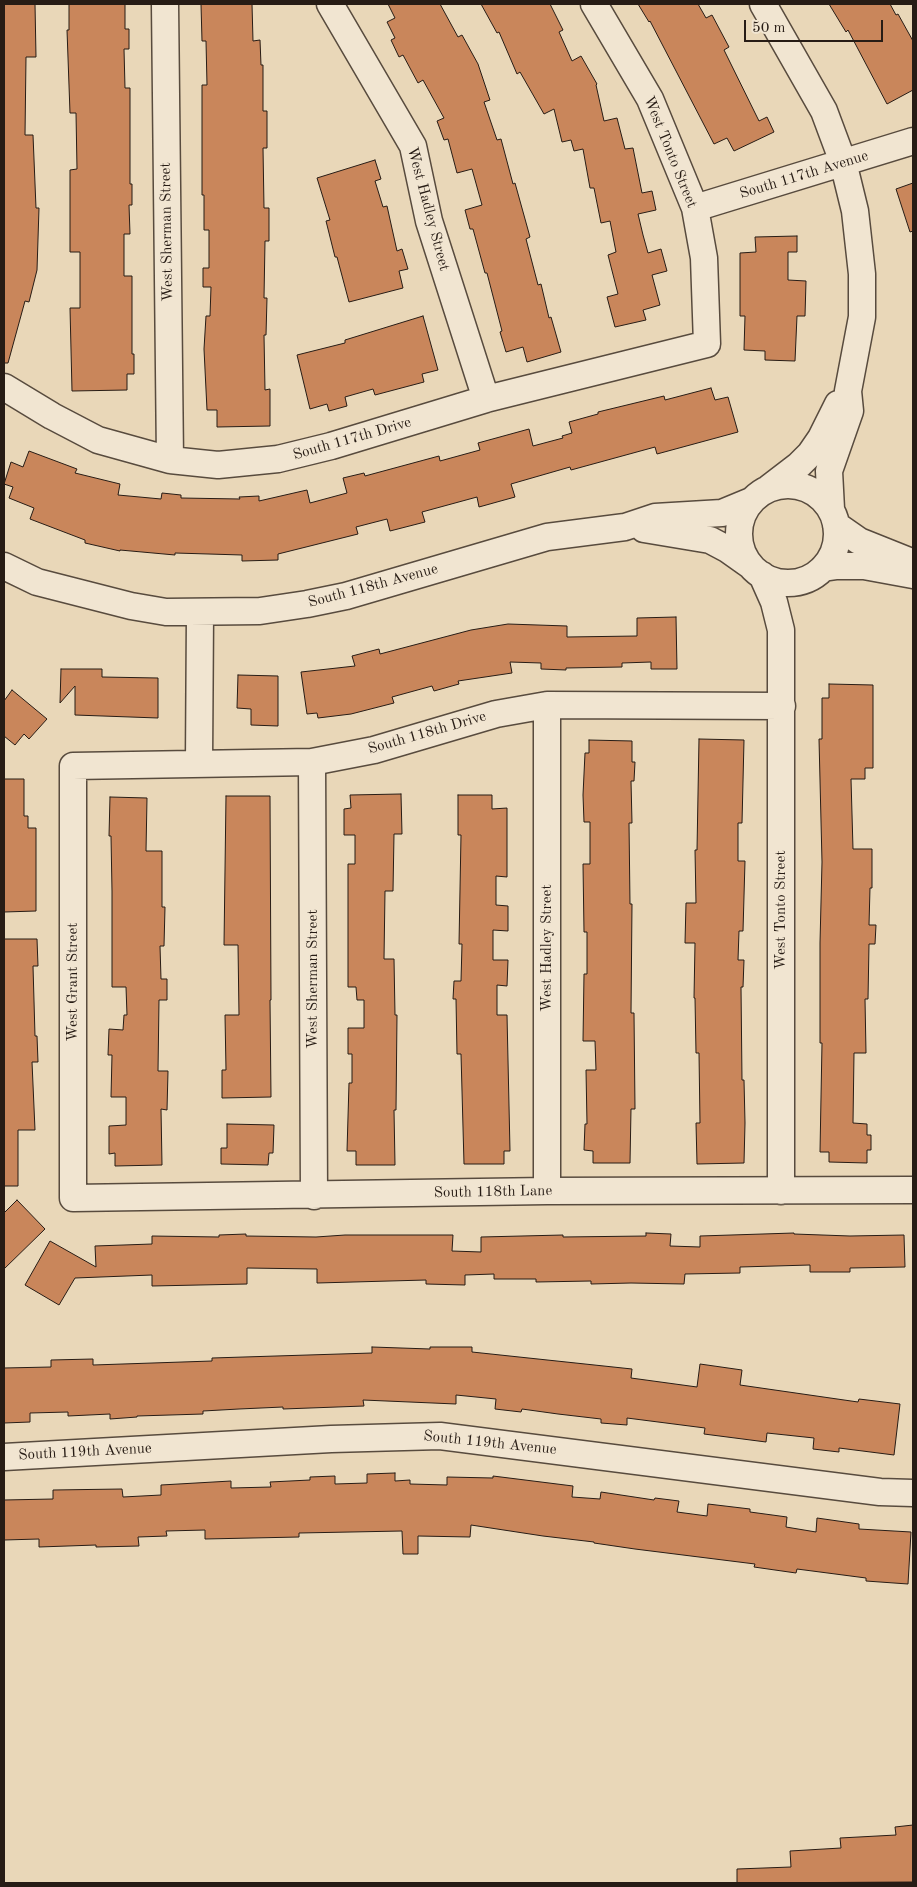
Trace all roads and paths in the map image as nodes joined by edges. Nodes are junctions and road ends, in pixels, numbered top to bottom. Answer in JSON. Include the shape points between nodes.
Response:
{"nodes":[{"id":1,"x":165,"y":4,"type":"edge"},
{"id":2,"x":330,"y":4,"type":"edge"},
{"id":3,"x":594,"y":4,"type":"edge"},
{"id":4,"x":763,"y":4,"type":"edge"},
{"id":5,"x":913,"y":142,"type":"edge"},
{"id":6,"x":843,"y":162,"type":"junction"},
{"id":7,"x":694,"y":208,"type":"junction"},
{"id":8,"x":707,"y":344,"type":"joint"},
{"id":9,"x":4,"y":386,"type":"edge"},
{"id":10,"x":848,"y":392,"type":"junction"},
{"id":11,"x":486,"y":399,"type":"junction"},
{"id":12,"x":170,"y":460,"type":"junction"},
{"id":13,"x":758,"y":496,"type":"junction"},
{"id":14,"x":834,"y":517,"type":"junction"},
{"id":15,"x":626,"y":527,"type":"junction"},
{"id":16,"x":913,"y":565,"type":"edge"},
{"id":17,"x":4,"y":566,"type":"edge"},
{"id":18,"x":757,"y":570,"type":"junction"},
{"id":19,"x":817,"y":573,"type":"junction"},
{"id":20,"x":913,"y":576,"type":"edge"},
{"id":21,"x":200,"y":613,"type":"junction"},
{"id":22,"x":781,"y":630,"type":"junction"},
{"id":23,"x":547,"y":705,"type":"junction"},
{"id":24,"x":782,"y":706,"type":"junction"},
{"id":25,"x":199,"y":762,"type":"junction"},
{"id":26,"x":312,"y":762,"type":"junction"},
{"id":27,"x":73,"y":766,"type":"joint"},
{"id":28,"x":913,"y":1190,"type":"edge"},
{"id":29,"x":547,"y":1191,"type":"junction"},
{"id":30,"x":781,"y":1191,"type":"junction"},
{"id":31,"x":314,"y":1196,"type":"junction"},
{"id":32,"x":73,"y":1198,"type":"joint"},
{"id":33,"x":4,"y":1456,"type":"edge"},
{"id":34,"x":913,"y":1493,"type":"edge"}],
"edges":[{"from":1,"to":12,"type":"street","name":"West Sherman Street"},
{"from":2,"to":11,"type":"street","name":"West Hadley Street","via":[[413,146],[429,221]]},
{"from":3,"to":7,"type":"street","name":"West Tonto Street","via":[[650,99]]},
{"from":4,"to":6,"type":"street","via":[[824,111]]},
{"from":5,"to":6,"type":"street","name":"South 117th Avenue"},
{"from":6,"to":7,"type":"street","name":"South 117th Avenue"},
{"from":6,"to":10,"type":"street","via":[[855,211],[862,274],[862,317]]},
{"from":7,"to":8,"type":"street","name":"West Tonto Street","via":[[704,258]]},
{"from":8,"to":11,"type":"street","name":"South 117th Drive"},
{"from":9,"to":12,"type":"street","name":"South 117th Drive","via":[[98,440]]},
{"from":10,"to":13,"type":"street","via":[[810,454]]},
{"from":10,"to":14,"type":"street","via":[[850,411],[829,470]]},
{"from":11,"to":12,"type":"street","name":"South 117th Drive","via":[[278,459],[218,465]]},
{"from":13,"to":14,"type":"street","via":[[780,485],[795,485],[809,489],[821,498]]},
{"from":13,"to":15,"type":"street","name":"South 118th Avenue","via":[[722,513],[655,517]]},
{"from":13,"to":18,"type":"street","via":[[744,513],[740,527],[744,554]]},
{"from":14,"to":16,"type":"street","via":[[859,540]]},
{"from":14,"to":19,"type":"street","via":[[837,540],[832,555]]},
{"from":15,"to":18,"type":"street","name":"South 118th Avenue","via":[[710,540]]},
{"from":15,"to":21,"type":"street","name":"South 118th Avenue","via":[[547,538],[346,596],[307,604],[260,611]]},
{"from":17,"to":21,"type":"street","name":"South 118th Avenue","via":[[37,582],[131,606]]},
{"from":18,"to":19,"type":"street","via":[[778,582],[794,582]]},
{"from":18,"to":22,"type":"street","name":"West Tonto Street","via":[[774,602]]},
{"from":19,"to":20,"type":"street","via":[[837,566],[864,566]]},
{"from":19,"to":22,"type":"street","name":"West Tonto Street","via":[[794,598]]},
{"from":21,"to":25,"type":"street"},
{"from":22,"to":24,"type":"street","name":"West Tonto Street"},
{"from":23,"to":24,"type":"street","name":"South 118th Drive"},
{"from":23,"to":26,"type":"street","name":"South 118th Drive","via":[[496,714],[374,750]]},
{"from":23,"to":29,"type":"street","name":"West Hadley Street"},
{"from":24,"to":30,"type":"street","name":"West Tonto Street"},
{"from":25,"to":26,"type":"street","name":"South 118th Drive"},
{"from":25,"to":27,"type":"street","name":"South 118th Drive"},
{"from":26,"to":31,"type":"street","name":"West Sherman Street"},
{"from":27,"to":32,"type":"street","name":"West Grant Street"},
{"from":28,"to":30,"type":"street","name":"South 118th Lane"},
{"from":29,"to":30,"type":"street","name":"South 118th Lane"},
{"from":29,"to":31,"type":"street","name":"South 118th Lane"},
{"from":31,"to":32,"type":"street","name":"South 118th Lane"},
{"from":33,"to":34,"type":"street","name":"South 119th Avenue","via":[[440,1436],[880,1492]]}]}
